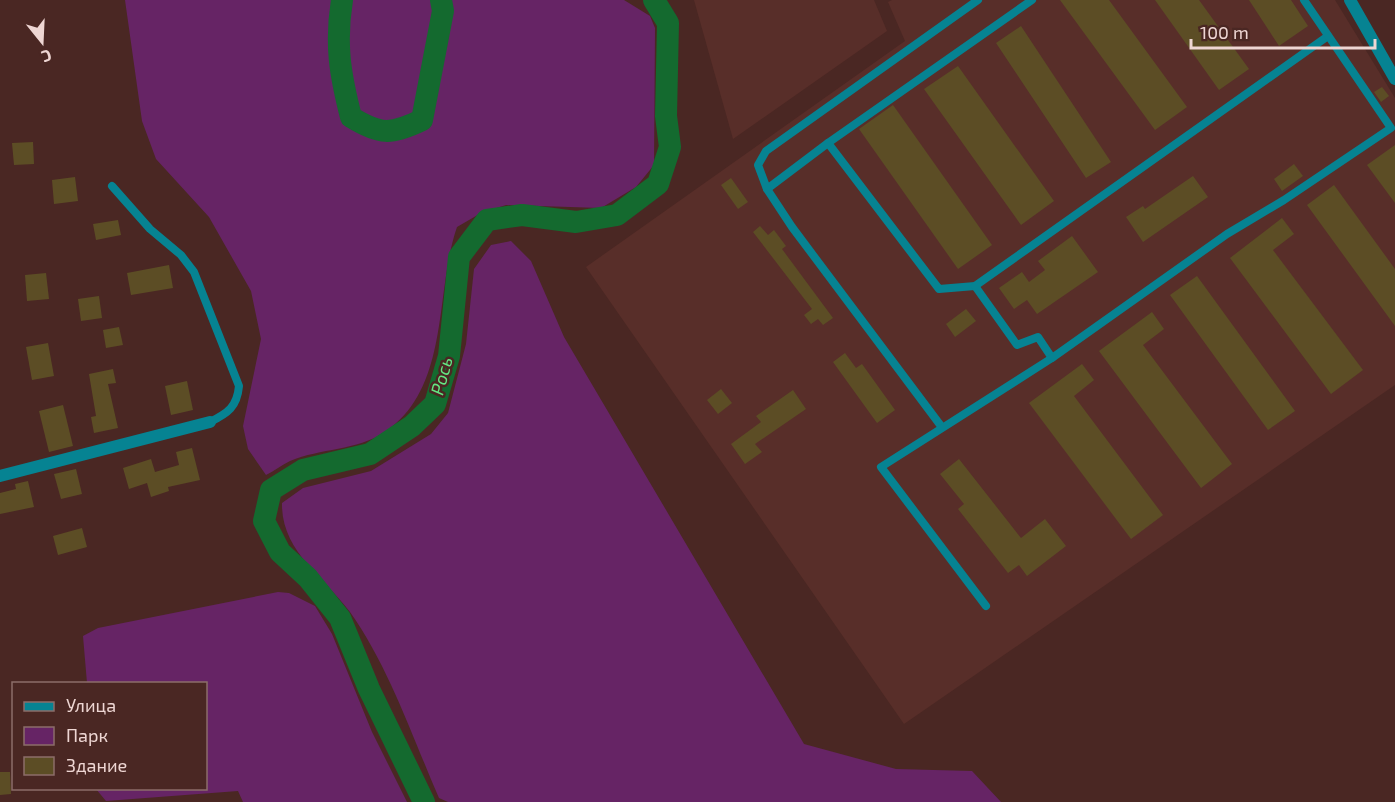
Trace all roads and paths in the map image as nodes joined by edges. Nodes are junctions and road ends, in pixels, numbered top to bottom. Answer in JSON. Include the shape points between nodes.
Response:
{"nodes":[{"id":1,"x":978,"y":0,"type":"edge"},
{"id":2,"x":1032,"y":0,"type":"edge"},
{"id":3,"x":1304,"y":0,"type":"edge"},
{"id":4,"x":1350,"y":0,"type":"edge"},
{"id":5,"x":1328,"y":36,"type":"junction"},
{"id":6,"x":1395,"y":79,"type":"edge"},
{"id":7,"x":828,"y":143,"type":"junction"},
{"id":8,"x":112,"y":186,"type":"dead end"},
{"id":9,"x":767,"y":189,"type":"junction"},
{"id":10,"x":975,"y":286,"type":"junction"},
{"id":11,"x":1052,"y":358,"type":"junction"},
{"id":12,"x":210,"y":422,"type":"joint"},
{"id":13,"x":941,"y":426,"type":"junction"},
{"id":14,"x":0,"y":476,"type":"edge"},
{"id":15,"x":986,"y":606,"type":"dead end"}],
"edges":[{"from":1,"to":9,"type":"lane","via":[[766,151],[758,165]]},
{"from":2,"to":7,"type":"lane"},
{"from":3,"to":5,"type":"lane"},
{"from":4,"to":6,"type":"street"},
{"from":5,"to":10,"type":"lane"},
{"from":5,"to":11,"type":"lane","via":[[1391,128],[1227,234]]},
{"from":7,"to":9,"type":"lane"},
{"from":7,"to":10,"type":"lane","via":[[939,289]]},
{"from":8,"to":12,"type":"lane","via":[[194,272],[238,386],[230,412]]},
{"from":9,"to":13,"type":"lane"},
{"from":10,"to":11,"type":"lane","via":[[1017,345],[1038,337]]},
{"from":11,"to":13,"type":"lane"},
{"from":12,"to":14,"type":"street"},
{"from":13,"to":15,"type":"lane","via":[[881,467]]}]}
